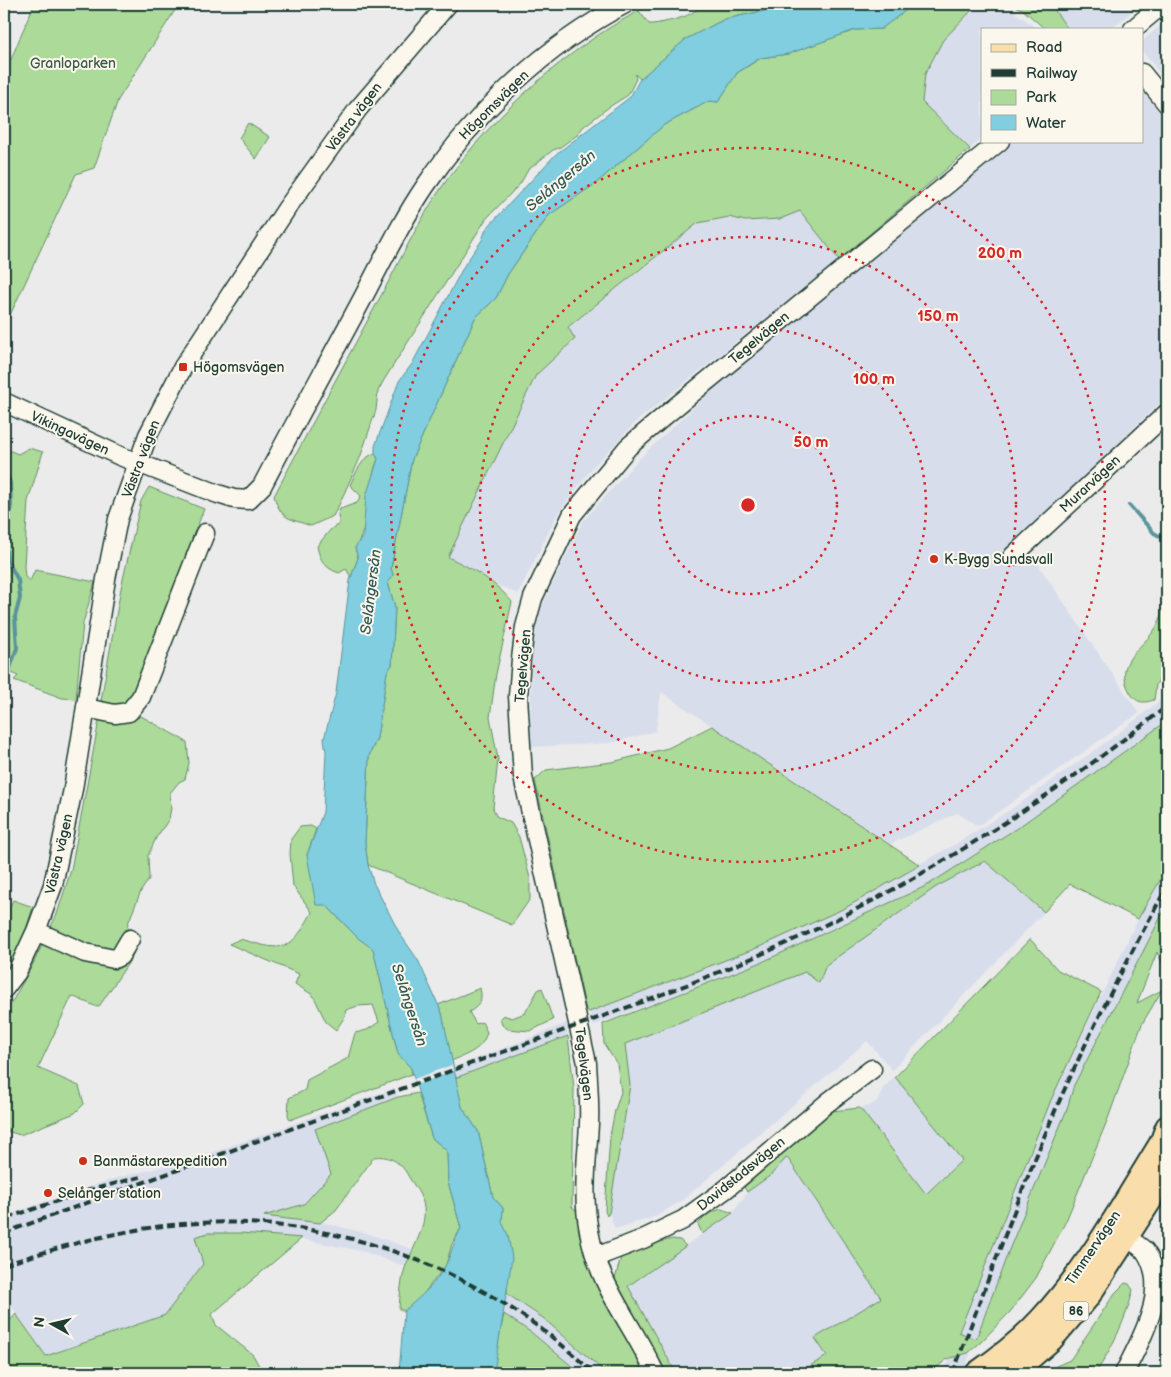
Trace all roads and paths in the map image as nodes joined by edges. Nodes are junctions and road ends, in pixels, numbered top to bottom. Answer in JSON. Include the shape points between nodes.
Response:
{"nodes":[{"id":1,"x":448,"y":4,"type":"edge"},
{"id":2,"x":625,"y":4,"type":"edge"},
{"id":3,"x":1163,"y":4,"type":"edge"},
{"id":4,"x":1134,"y":28,"type":"edge"},
{"id":5,"x":1144,"y":75,"type":"edge"},
{"id":6,"x":1167,"y":104,"type":"edge"},
{"id":7,"x":999,"y":142,"type":"edge"},
{"id":8,"x":4,"y":402,"type":"edge"},
{"id":9,"x":1167,"y":412,"type":"edge"},
{"id":10,"x":137,"y":463,"type":"junction"},
{"id":11,"x":205,"y":533,"type":"dead end"},
{"id":12,"x":1013,"y":556,"type":"dead end"},
{"id":13,"x":86,"y":708,"type":"junction"},
{"id":14,"x":36,"y":931,"type":"junction"},
{"id":15,"x":130,"y":940,"type":"dead end"},
{"id":16,"x":4,"y":989,"type":"edge"},
{"id":17,"x":872,"y":1069,"type":"dead end"},
{"id":18,"x":1167,"y":1127,"type":"edge"},
{"id":19,"x":1167,"y":1154,"type":"edge"},
{"id":20,"x":1167,"y":1169,"type":"edge"},
{"id":21,"x":1150,"y":1201,"type":"junction"},
{"id":22,"x":1118,"y":1232,"type":"junction"},
{"id":23,"x":596,"y":1257,"type":"junction"},
{"id":24,"x":654,"y":1373,"type":"edge"},
{"id":25,"x":977,"y":1373,"type":"edge"},
{"id":26,"x":1013,"y":1373,"type":"edge"},
{"id":27,"x":1124,"y":1373,"type":"edge"}],
"edges":[{"from":1,"to":10,"type":"street","name":"Västra vägen","via":[[358,109],[287,208],[183,367]]},
{"from":2,"to":10,"type":"street","name":"Högomsvägen","via":[[599,17],[533,66],[494,101],[458,141],[425,186],[395,237],[254,496],[248,500],[234,499]]},
{"from":3,"to":4,"type":"street"},
{"from":5,"to":6,"type":"street"},
{"from":7,"to":23,"type":"street","name":"Tegelvägen","via":[[628,448],[572,515],[533,598],[525,627],[518,696],[520,762],[587,1063],[586,1204]]},
{"from":8,"to":10,"type":"street","name":"Vikingavägen"},
{"from":9,"to":12,"type":"street","name":"Murarvägen"},
{"from":10,"to":13,"type":"street","name":"Västra vägen","via":[[118,519]]},
{"from":11,"to":13,"type":"street","via":[[153,672],[140,697],[129,712],[114,714]]},
{"from":13,"to":14,"type":"street","name":"Västra vägen","via":[[62,852]]},
{"from":14,"to":15,"type":"street","via":[[84,953],[114,960]]},
{"from":14,"to":16,"type":"street","name":"Västra vägen","via":[[17,972]]},
{"from":17,"to":23,"type":"street","name":"Davidstadsvägen","via":[[726,1189],[683,1220]]},
{"from":18,"to":22,"type":"main road","name":"Timmervägen","number":"86"},
{"from":19,"to":21,"type":"main road","name":"Timmervägen"},
{"from":20,"to":21,"type":"main road","number":"86"},
{"from":21,"to":22,"type":"main road","name":"Timmervägen","number":"86"},
{"from":22,"to":25,"type":"main road","name":"Timmervägen","number":"86","via":[[1041,1320]]},
{"from":22,"to":26,"type":"main road","name":"Timmervägen","number":"86","via":[[1088,1297],[1051,1340]]},
{"from":22,"to":27,"type":"street","via":[[1152,1260],[1161,1290],[1155,1314]]},
{"from":23,"to":24,"type":"street","name":"Tegelvägen","via":[[614,1303]]}]}
